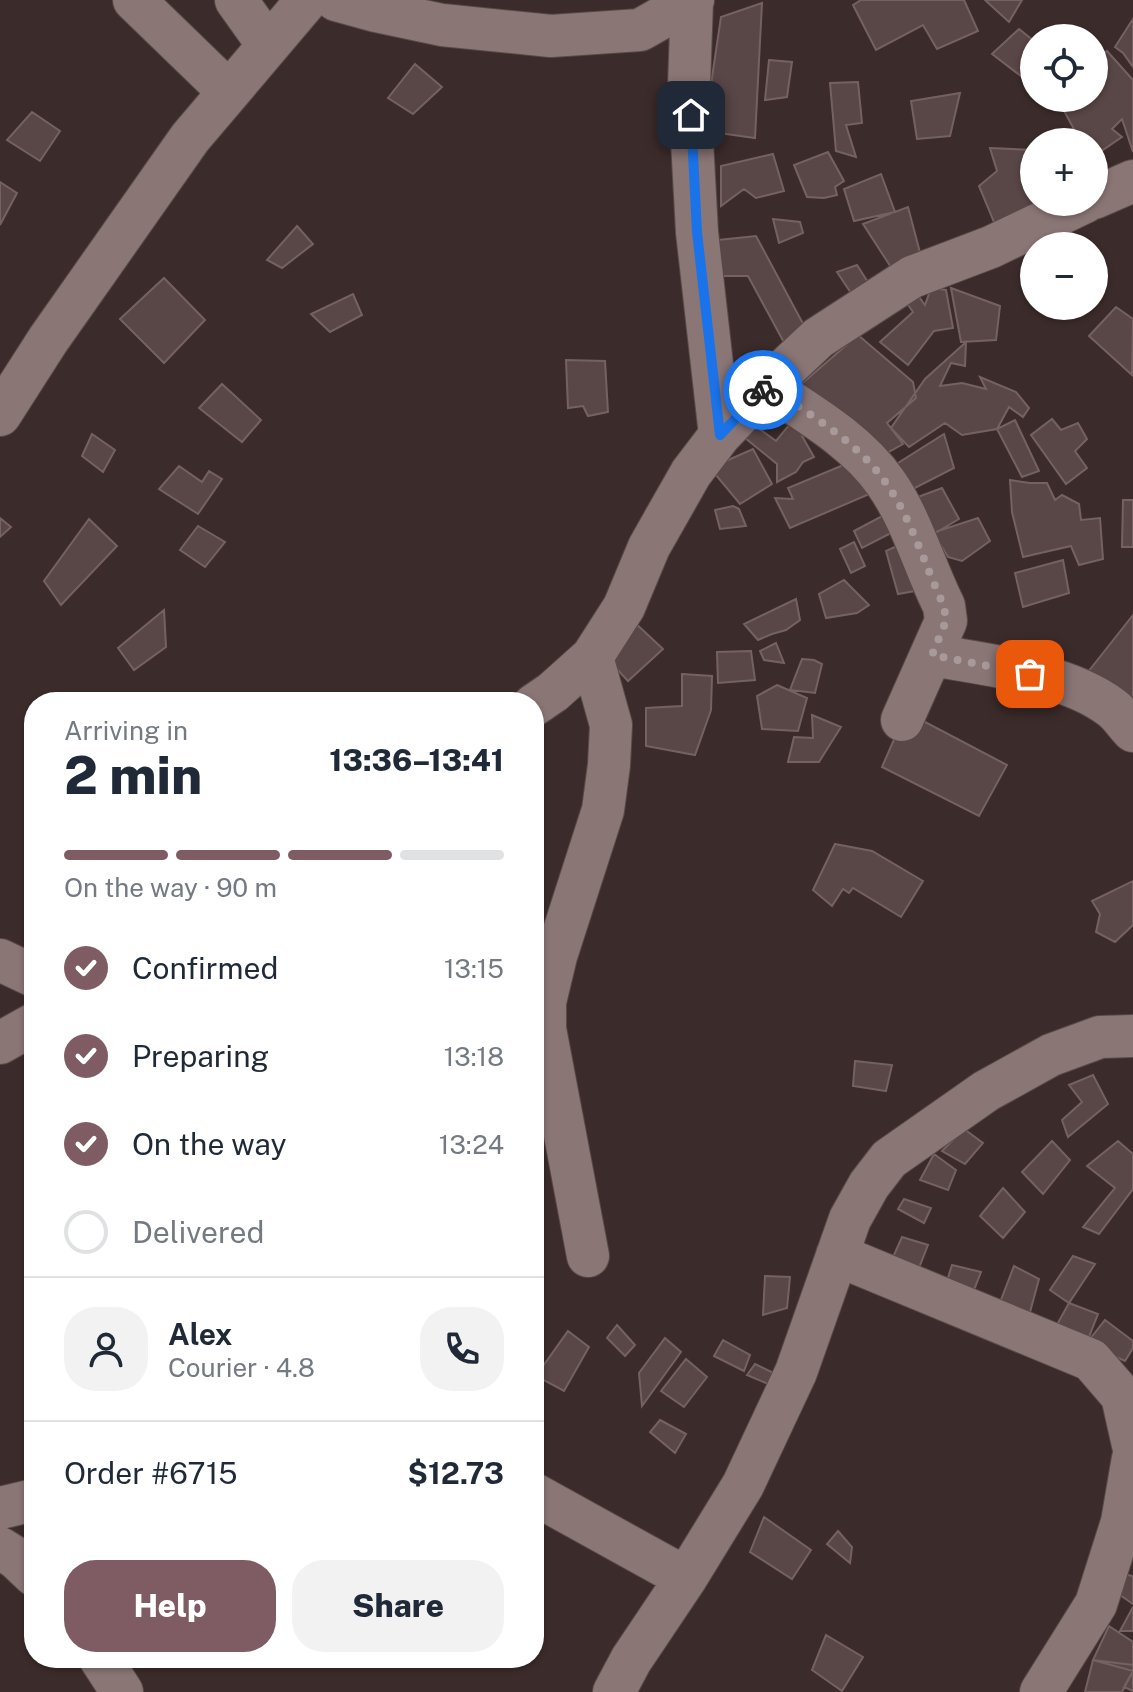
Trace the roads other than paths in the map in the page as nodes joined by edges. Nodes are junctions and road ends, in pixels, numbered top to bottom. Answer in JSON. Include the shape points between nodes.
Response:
{"nodes":[{"id":1,"x":134,"y":0,"type":"edge"},
{"id":2,"x":236,"y":0,"type":"edge"},
{"id":3,"x":307,"y":0,"type":"edge"},
{"id":4,"x":336,"y":0,"type":"edge"},
{"id":5,"x":692,"y":1,"type":"edge"},
{"id":6,"x":268,"y":45,"type":"junction"},
{"id":7,"x":229,"y":92,"type":"junction"},
{"id":8,"x":1133,"y":181,"type":"edge"},
{"id":9,"x":1108,"y":192,"type":"edge"},
{"id":10,"x":1056,"y":216,"type":"edge"},
{"id":11,"x":767,"y":386,"type":"junction"},
{"id":12,"x":0,"y":415,"type":"edge"},
{"id":13,"x":720,"y":435,"type":"junction"},
{"id":14,"x":932,"y":655,"type":"junction"},
{"id":15,"x":592,"y":657,"type":"junction"},
{"id":16,"x":544,"y":698,"type":"edge"},
{"id":17,"x":902,"y":720,"type":"dead end"},
{"id":18,"x":1133,"y":731,"type":"edge"},
{"id":19,"x":0,"y":960,"type":"edge"},
{"id":20,"x":24,"y":971,"type":"edge"},
{"id":21,"x":24,"y":1030,"type":"edge"},
{"id":22,"x":1133,"y":1036,"type":"edge"},
{"id":23,"x":0,"y":1043,"type":"edge"},
{"id":24,"x":837,"y":1255,"type":"junction"},
{"id":25,"x":588,"y":1256,"type":"dead end"},
{"id":26,"x":1133,"y":1445,"type":"edge"},
{"id":27,"x":1133,"y":1458,"type":"edge"},
{"id":28,"x":544,"y":1500,"type":"edge"},
{"id":29,"x":24,"y":1502,"type":"edge"},
{"id":30,"x":0,"y":1508,"type":"edge"},
{"id":31,"x":0,"y":1548,"type":"edge"},
{"id":32,"x":24,"y":1566,"type":"edge"},
{"id":33,"x":686,"y":1578,"type":"junction"},
{"id":34,"x":106,"y":1668,"type":"edge"},
{"id":35,"x":122,"y":1692,"type":"edge"},
{"id":36,"x":614,"y":1692,"type":"edge"},
{"id":37,"x":1041,"y":1692,"type":"edge"}],
"edges":[{"from":1,"to":7,"type":"street"},
{"from":2,"to":6,"type":"street"},
{"from":3,"to":6,"type":"street"},
{"from":4,"to":5,"type":"street","via":[[442,25],[551,36],[640,30]]},
{"from":5,"to":13,"type":"street","via":[[689,86],[697,232]]},
{"from":6,"to":7,"type":"street"},
{"from":7,"to":12,"type":"street","via":[[190,138]]},
{"from":8,"to":9,"type":"street"},
{"from":10,"to":11,"type":"street","via":[[912,277],[818,338]]},
{"from":11,"to":13,"type":"street"},
{"from":11,"to":14,"type":"street","via":[[865,456],[887,484],[944,606],[946,621]]},
{"from":13,"to":15,"type":"street","via":[[691,473],[649,547],[624,607]]},
{"from":14,"to":17,"type":"street"},
{"from":14,"to":18,"type":"street","via":[[1052,679],[1113,709]]},
{"from":15,"to":16,"type":"street"},
{"from":15,"to":25,"type":"street","via":[[611,725],[603,810],[545,1002],[545,1029]]},
{"from":19,"to":20,"type":"street"},
{"from":21,"to":23,"type":"street"},
{"from":22,"to":24,"type":"street","via":[[1100,1037],[1051,1055],[986,1091],[889,1159],[850,1219]]},
{"from":24,"to":26,"type":"street","via":[[1091,1360],[1122,1396]]},
{"from":24,"to":33,"type":"street","via":[[796,1372],[743,1485]]},
{"from":27,"to":37,"type":"street","via":[[1122,1522],[1096,1604]]},
{"from":28,"to":33,"type":"street"},
{"from":29,"to":30,"type":"street"},
{"from":31,"to":32,"type":"street"},
{"from":33,"to":36,"type":"street"},
{"from":34,"to":35,"type":"street"}]}
